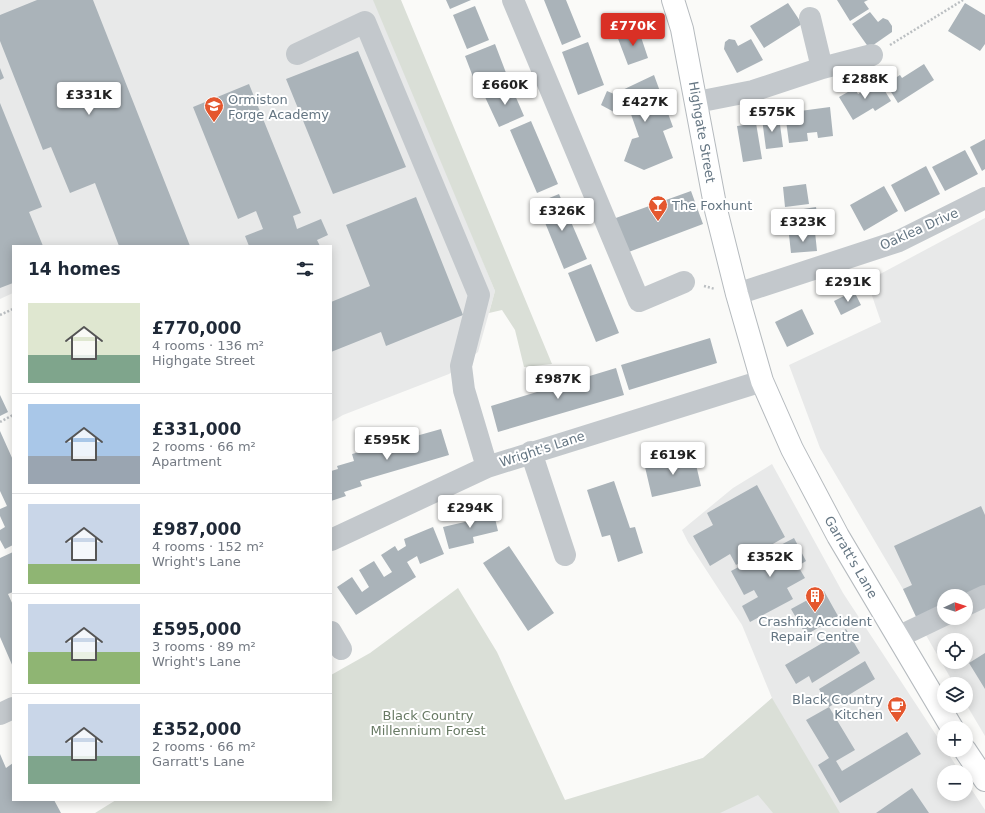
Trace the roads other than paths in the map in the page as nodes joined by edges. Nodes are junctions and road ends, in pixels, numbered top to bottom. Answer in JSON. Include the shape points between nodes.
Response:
{"nodes":[{"id":1,"x":513,"y":0,"type":"edge"},
{"id":2,"x":673,"y":0,"type":"edge"},
{"id":3,"x":810,"y":18,"type":"dead end"},
{"id":4,"x":297,"y":54,"type":"dead end"},
{"id":5,"x":872,"y":55,"type":"road end"},
{"id":6,"x":822,"y":68,"type":"junction"},
{"id":7,"x":697,"y":102,"type":"junction"},
{"id":8,"x":985,"y":198,"type":"edge"},
{"id":9,"x":684,"y":282,"type":"road end"},
{"id":10,"x":737,"y":294,"type":"junction"},
{"id":11,"x":762,"y":381,"type":"junction"},
{"id":12,"x":532,"y":452,"type":"junction"},
{"id":13,"x":487,"y":467,"type":"junction"},
{"id":14,"x":332,"y":540,"type":"edge"},
{"id":15,"x":565,"y":555,"type":"dead end"},
{"id":16,"x":985,"y":596,"type":"edge"},
{"id":17,"x":973,"y":602,"type":"edge"},
{"id":18,"x":937,"y":618,"type":"edge"},
{"id":19,"x":898,"y":637,"type":"junction"},
{"id":20,"x":12,"y":708,"type":"edge"},
{"id":21,"x":0,"y":714,"type":"edge"},
{"id":22,"x":948,"y":721,"type":"edge"},
{"id":23,"x":970,"y":757,"type":"edge"},
{"id":24,"x":985,"y":780,"type":"edge"}],
"edges":[{"from":1,"to":9,"type":"street","via":[[639,301]]},
{"from":2,"to":7,"type":"main road","name":"Highgate Street","via":[[682,29]]},
{"from":3,"to":6,"type":"street"},
{"from":4,"to":13,"type":"street","via":[[365,22],[478,295],[461,366],[464,390]]},
{"from":5,"to":6,"type":"street"},
{"from":6,"to":7,"type":"street","via":[[753,91]]},
{"from":7,"to":10,"type":"main road","name":"Highgate Street","via":[[716,210]]},
{"from":8,"to":10,"type":"street","name":"Oaklea Drive","via":[[899,241]]},
{"from":10,"to":11,"type":"main road","name":"Highgate Street"},
{"from":11,"to":12,"type":"street","name":"Wright's Lane"},
{"from":11,"to":19,"type":"main road","name":"Garratt's Lane","via":[[792,449],[838,536]]},
{"from":12,"to":13,"type":"street","name":"Wright's Lane"},
{"from":12,"to":15,"type":"street"},
{"from":13,"to":14,"type":"street","name":"Wright's Lane"},
{"from":16,"to":17,"type":"street"},
{"from":18,"to":19,"type":"street"},
{"from":19,"to":22,"type":"main road","name":"Garratt's Lane"},
{"from":20,"to":21,"type":"street"},
{"from":23,"to":24,"type":"main road"}]}
